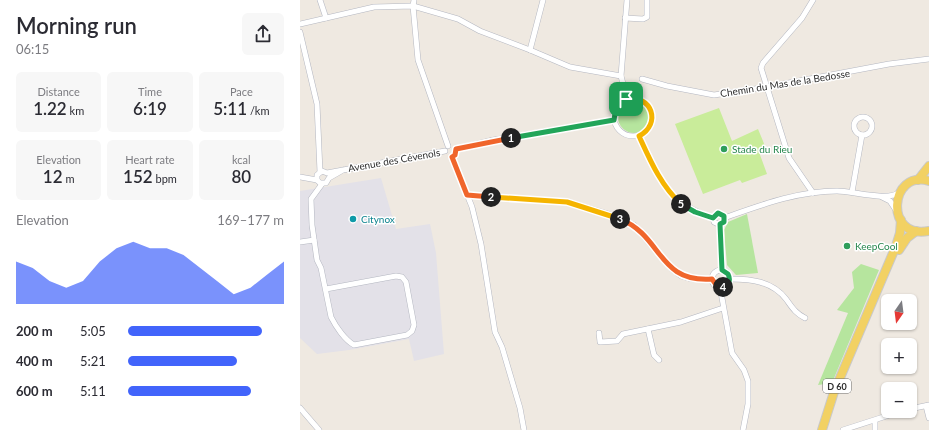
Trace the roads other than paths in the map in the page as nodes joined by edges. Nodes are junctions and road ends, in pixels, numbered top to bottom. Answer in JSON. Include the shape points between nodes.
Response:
{"nodes":[{"id":1,"x":320,"y":0,"type":"edge"},
{"id":2,"x":414,"y":0,"type":"edge"},
{"id":3,"x":543,"y":0,"type":"edge"},
{"id":4,"x":627,"y":0,"type":"edge"},
{"id":5,"x":647,"y":0,"type":"edge"},
{"id":6,"x":813,"y":0,"type":"edge"},
{"id":7,"x":413,"y":6,"type":"junction"},
{"id":8,"x":326,"y":18,"type":"junction"},
{"id":9,"x":625,"y":18,"type":"junction"},
{"id":10,"x":300,"y":24,"type":"edge"},
{"id":11,"x":300,"y":32,"type":"edge"},
{"id":12,"x":530,"y":50,"type":"junction"},
{"id":13,"x":929,"y":59,"type":"edge"},
{"id":14,"x":621,"y":76,"type":"junction"},
{"id":15,"x":642,"y":79,"type":"dead end"},
{"id":16,"x":767,"y":87,"type":"junction"},
{"id":17,"x":626,"y":99,"type":"junction"},
{"id":18,"x":614,"y":120,"type":"junction"},
{"id":19,"x":639,"y":136,"type":"junction"},
{"id":20,"x":862,"y":136,"type":"dead end"},
{"id":21,"x":446,"y":149,"type":"junction"},
{"id":22,"x":456,"y":149,"type":"junction"},
{"id":23,"x":452,"y":157,"type":"junction"},
{"id":24,"x":929,"y":166,"type":"edge"},
{"id":25,"x":328,"y":176,"type":"junction"},
{"id":26,"x":300,"y":177,"type":"edge"},
{"id":27,"x":319,"y":179,"type":"junction"},
{"id":28,"x":918,"y":180,"type":"junction"},
{"id":29,"x":929,"y":181,"type":"edge"},
{"id":30,"x":852,"y":192,"type":"junction"},
{"id":31,"x":900,"y":192,"type":"junction"},
{"id":32,"x":813,"y":193,"type":"junction"},
{"id":33,"x":467,"y":195,"type":"junction"},
{"id":34,"x":873,"y":195,"type":"junction"},
{"id":35,"x":897,"y":211,"type":"junction"},
{"id":36,"x":713,"y":218,"type":"junction"},
{"id":37,"x":724,"y":218,"type":"junction"},
{"id":38,"x":901,"y":220,"type":"junction"},
{"id":39,"x":720,"y":224,"type":"junction"},
{"id":40,"x":929,"y":230,"type":"edge"},
{"id":41,"x":916,"y":231,"type":"junction"},
{"id":42,"x":314,"y":240,"type":"junction"},
{"id":43,"x":300,"y":242,"type":"edge"},
{"id":44,"x":722,"y":270,"type":"junction"},
{"id":45,"x":712,"y":279,"type":"junction"},
{"id":46,"x":730,"y":279,"type":"junction"},
{"id":47,"x":720,"y":287,"type":"junction"},
{"id":48,"x":326,"y":289,"type":"junction"},
{"id":49,"x":722,"y":308,"type":"junction"},
{"id":50,"x":805,"y":318,"type":"dead end"},
{"id":51,"x":648,"y":329,"type":"junction"},
{"id":52,"x":599,"y":333,"type":"dead end"},
{"id":53,"x":852,"y":351,"type":"junction"},
{"id":54,"x":659,"y":360,"type":"dead end"},
{"id":55,"x":927,"y":405,"type":"edge"},
{"id":56,"x":917,"y":407,"type":"edge"},
{"id":57,"x":300,"y":408,"type":"edge"},
{"id":58,"x":881,"y":418,"type":"edge"},
{"id":59,"x":929,"y":418,"type":"edge"},
{"id":60,"x":875,"y":420,"type":"junction"},
{"id":61,"x":823,"y":428,"type":"edge"},
{"id":62,"x":319,"y":430,"type":"edge"},
{"id":63,"x":524,"y":430,"type":"edge"},
{"id":64,"x":743,"y":430,"type":"edge"},
{"id":65,"x":843,"y":430,"type":"edge"},
{"id":66,"x":875,"y":430,"type":"edge"}],
"edges":[{"from":1,"to":8,"type":"street"},
{"from":2,"to":7,"type":"street"},
{"from":3,"to":12,"type":"street"},
{"from":4,"to":9,"type":"street"},
{"from":5,"to":9,"type":"street","via":[[646,16],[643,20]]},
{"from":6,"to":16,"type":"street","via":[[802,18],[763,63],[761,68]]},
{"from":7,"to":8,"type":"street","via":[[374,7]]},
{"from":7,"to":12,"type":"street","via":[[458,19],[480,31]]},
{"from":7,"to":21,"type":"street","via":[[418,60]]},
{"from":8,"to":10,"type":"street"},
{"from":9,"to":14,"type":"street"},
{"from":11,"to":27,"type":"street","via":[[317,104]]},
{"from":12,"to":14,"type":"street","via":[[570,67]]},
{"from":13,"to":16,"type":"street","name":"Chemin du Mas de la Bedosse"},
{"from":14,"to":17,"type":"street"},
{"from":15,"to":16,"type":"street","name":"Chemin du Mas de la Bedosse","via":[[714,95]]},
{"from":16,"to":32,"type":"street","via":[[789,158]]},
{"from":17,"to":18,"type":"street","via":[[616,107]]},
{"from":17,"to":19,"type":"street","via":[[644,102],[651,111],[652,123],[649,129]]},
{"from":18,"to":19,"type":"street","via":[[618,129],[625,135]]},
{"from":18,"to":22,"type":"street","via":[[493,140]]},
{"from":19,"to":36,"type":"street","via":[[669,192],[686,207]]},
{"from":20,"to":30,"type":"street"},
{"from":21,"to":22,"type":"street","via":[[452,146]]},
{"from":21,"to":23,"type":"street","via":[[446,155]]},
{"from":21,"to":25,"type":"street","name":"Avenue des Cévenols","via":[[343,170]]},
{"from":22,"to":23,"type":"street"},
{"from":23,"to":33,"type":"street"},
{"from":24,"to":28,"type":"main road"},
{"from":25,"to":27,"type":"street"},
{"from":25,"to":27,"type":"street","via":[[326,183]]},
{"from":26,"to":27,"type":"street"},
{"from":27,"to":42,"type":"street","via":[[311,199]]},
{"from":28,"to":29,"type":"main road"},
{"from":28,"to":31,"type":"main road","via":[[905,186]]},
{"from":30,"to":32,"type":"street"},
{"from":30,"to":34,"type":"street"},
{"from":31,"to":34,"type":"street","via":[[892,196]]},
{"from":31,"to":35,"type":"main road","via":[[896,204]]},
{"from":32,"to":37,"type":"street","via":[[784,198]]},
{"from":33,"to":45,"type":"street","via":[[560,202],[608,214],[634,225],[672,269],[682,276],[691,279]]},
{"from":33,"to":63,"type":"street","via":[[481,244],[495,332],[502,347]]},
{"from":34,"to":35,"type":"street","via":[[890,201]]},
{"from":35,"to":38,"type":"main road"},
{"from":36,"to":37,"type":"street","via":[[720,213]]},
{"from":36,"to":39,"type":"street","via":[[715,223]]},
{"from":37,"to":39,"type":"street"},
{"from":38,"to":41,"type":"main road"},
{"from":38,"to":53,"type":"main road","number":"D 60","via":[[896,246]]},
{"from":39,"to":44,"type":"street"},
{"from":40,"to":41,"type":"main road"},
{"from":41,"to":53,"type":"main road","number":"D 60","via":[[903,243],[871,316]]},
{"from":42,"to":43,"type":"street"},
{"from":42,"to":48,"type":"street"},
{"from":44,"to":45,"type":"street","via":[[716,272]]},
{"from":44,"to":46,"type":"street"},
{"from":45,"to":47,"type":"street","via":[[715,285]]},
{"from":46,"to":47,"type":"street","via":[[726,286]]},
{"from":46,"to":50,"type":"street","via":[[760,281],[768,285],[786,299],[797,314]]},
{"from":47,"to":49,"type":"street"},
{"from":48,"to":48,"type":"street","via":[[331,317],[354,345],[407,335],[412,331],[412,310],[406,282],[402,277]]},
{"from":49,"to":51,"type":"street","via":[[681,322]]},
{"from":49,"to":64,"type":"street","via":[[732,353],[748,381],[748,404]]},
{"from":51,"to":52,"type":"street","via":[[623,334],[617,341],[600,342]]},
{"from":51,"to":54,"type":"street","via":[[654,355]]},
{"from":53,"to":61,"type":"main road","number":"D 60","via":[[834,392]]},
{"from":55,"to":56,"type":"street"},
{"from":55,"to":59,"type":"street"},
{"from":57,"to":62,"type":"street"},
{"from":58,"to":60,"type":"street"},
{"from":60,"to":65,"type":"street"},
{"from":60,"to":66,"type":"street"}]}
